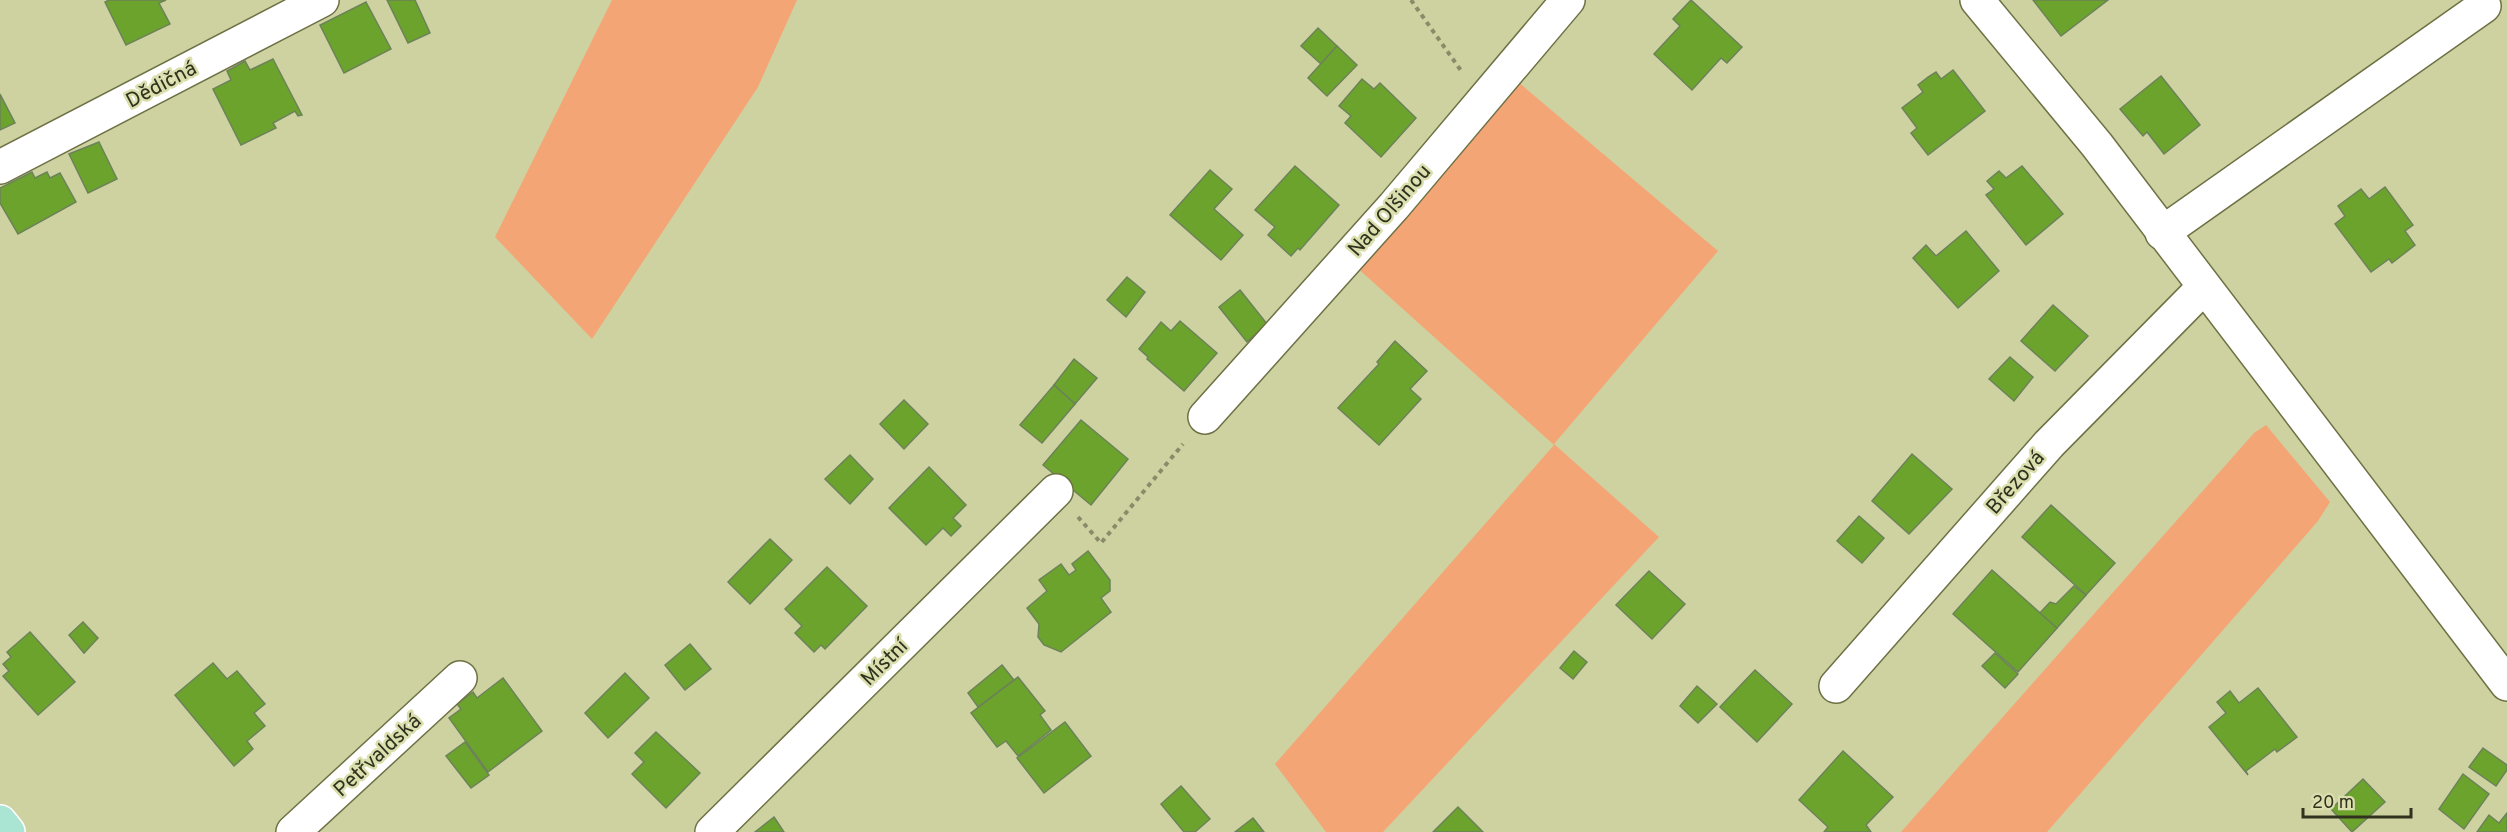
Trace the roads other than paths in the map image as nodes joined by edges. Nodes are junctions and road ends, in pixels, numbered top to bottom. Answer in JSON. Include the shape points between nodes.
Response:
{"nodes":[{"id":1,"x":322,"y":0,"type":"edge"},
{"id":2,"x":1568,"y":0,"type":"edge"},
{"id":3,"x":1977,"y":0,"type":"edge"},
{"id":4,"x":2484,"y":6,"type":"dead end"},
{"id":5,"x":0,"y":167,"type":"edge"},
{"id":6,"x":2162,"y":232,"type":"junction"},
{"id":7,"x":2204,"y":288,"type":"junction"},
{"id":8,"x":1205,"y":417,"type":"road end"},
{"id":9,"x":1056,"y":491,"type":"road end"},
{"id":10,"x":460,"y":678,"type":"dead end"},
{"id":11,"x":2507,"y":684,"type":"edge"},
{"id":12,"x":1836,"y":686,"type":"dead end"},
{"id":13,"x":0,"y":822,"type":"edge"},
{"id":14,"x":8,"y":832,"type":"edge"},
{"id":15,"x":293,"y":832,"type":"edge"},
{"id":16,"x":712,"y":832,"type":"edge"}],
"edges":[{"from":1,"to":5,"type":"street","name":"Dědičná"},
{"from":2,"to":8,"type":"street","name":"Nad Olšinou","via":[[1484,102]]},
{"from":3,"to":6,"type":"street","via":[[2097,145]]},
{"from":4,"to":6,"type":"street"},
{"from":6,"to":7,"type":"street"},
{"from":7,"to":11,"type":"street"},
{"from":7,"to":12,"type":"street","name":"Březová","via":[[2049,444]]},
{"from":9,"to":16,"type":"street","name":"Místní"},
{"from":10,"to":15,"type":"street","name":"Petřvaldská"},
{"from":13,"to":14,"type":"main road"}]}
